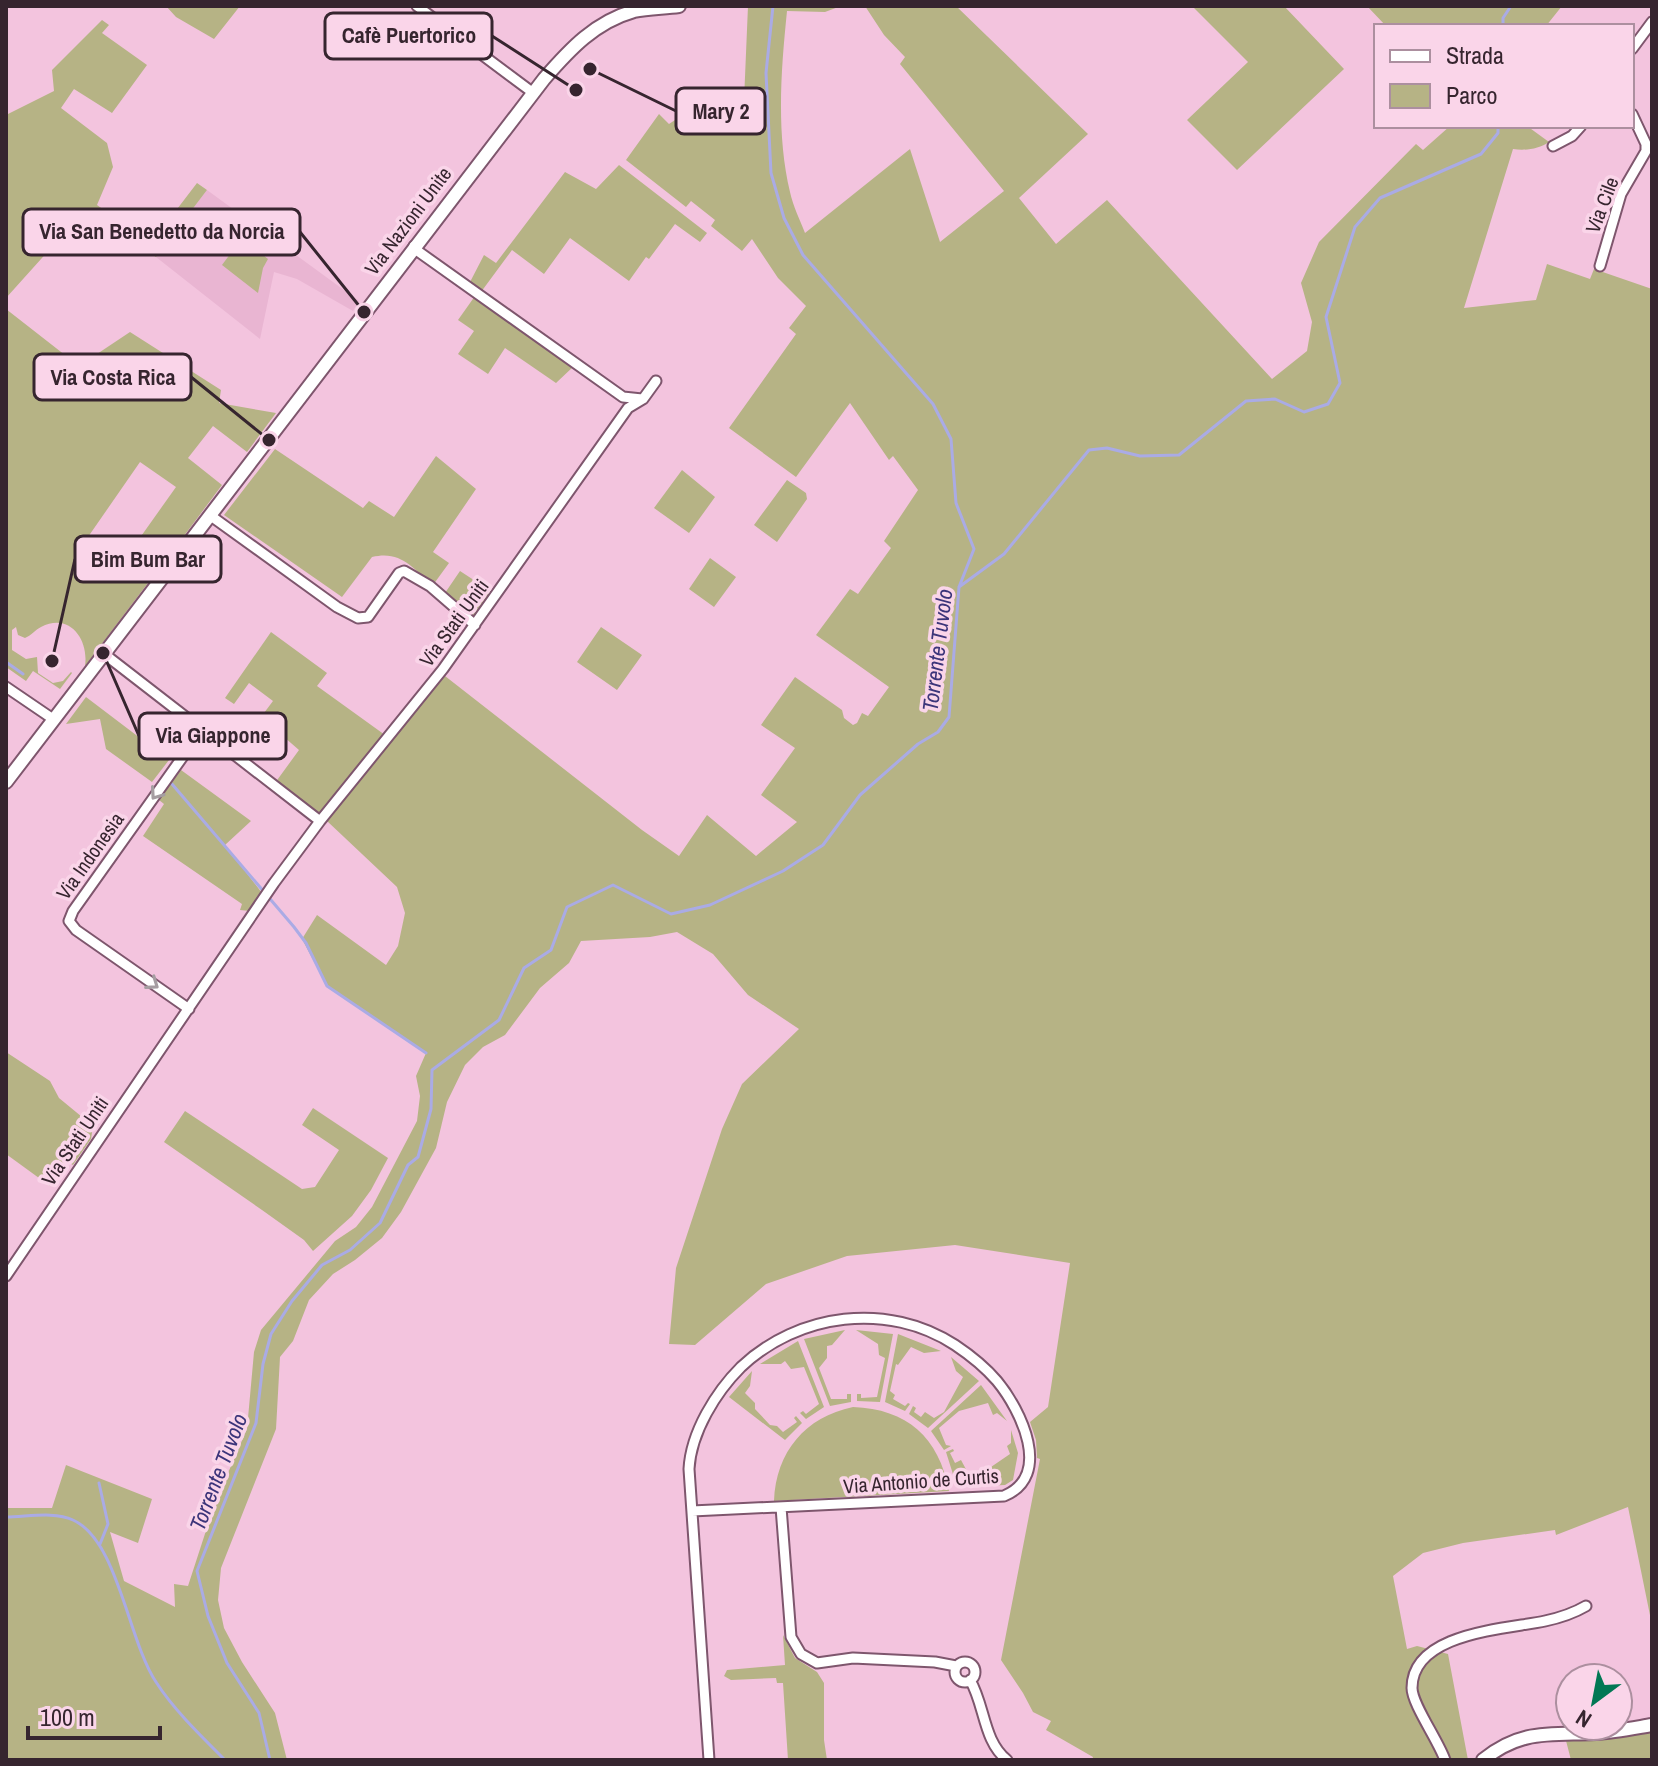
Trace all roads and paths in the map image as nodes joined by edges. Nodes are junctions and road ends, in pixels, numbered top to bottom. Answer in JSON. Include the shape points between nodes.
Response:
{"nodes":[{"id":1,"x":417,"y":6,"type":"edge"},
{"id":2,"x":679,"y":6,"type":"edge"},
{"id":3,"x":635,"y":8,"type":"edge"},
{"id":4,"x":1652,"y":22,"type":"edge"},
{"id":5,"x":1634,"y":46,"type":"edge"},
{"id":6,"x":532,"y":92,"type":"junction"},
{"id":7,"x":1634,"y":118,"type":"edge"},
{"id":8,"x":1579,"y":128,"type":"edge"},
{"id":9,"x":1553,"y":146,"type":"dead end"},
{"id":10,"x":414,"y":246,"type":"junction"},
{"id":11,"x":1600,"y":266,"type":"dead end"},
{"id":12,"x":656,"y":381,"type":"dead end"},
{"id":13,"x":623,"y":397,"type":"junction"},
{"id":14,"x":643,"y":399,"type":"junction"},
{"id":15,"x":628,"y":408,"type":"junction"},
{"id":16,"x":211,"y":516,"type":"junction"},
{"id":17,"x":475,"y":625,"type":"junction"},
{"id":18,"x":103,"y":653,"type":"junction"},
{"id":19,"x":6,"y":687,"type":"edge"},
{"id":20,"x":53,"y":719,"type":"junction"},
{"id":21,"x":201,"y":731,"type":"junction"},
{"id":22,"x":6,"y":782,"type":"edge"},
{"id":23,"x":320,"y":821,"type":"junction"},
{"id":24,"x":189,"y":1009,"type":"junction"},
{"id":25,"x":6,"y":1276,"type":"edge"},
{"id":26,"x":781,"y":1507,"type":"junction"},
{"id":27,"x":692,"y":1511,"type":"junction"},
{"id":28,"x":1586,"y":1606,"type":"dead end"},
{"id":29,"x":956,"y":1666,"type":"junction"},
{"id":30,"x":970,"y":1680,"type":"junction"},
{"id":31,"x":1652,"y":1725,"type":"edge"},
{"id":32,"x":709,"y":1760,"type":"edge"},
{"id":33,"x":1007,"y":1760,"type":"edge"},
{"id":34,"x":1445,"y":1760,"type":"edge"},
{"id":35,"x":1483,"y":1760,"type":"edge"}],
"edges":[{"from":1,"to":6,"type":"street"},
{"from":2,"to":3,"type":"street","name":"Via Nazioni Unite"},
{"from":3,"to":6,"type":"street","name":"Via Nazioni Unite","via":[[589,32]]},
{"from":4,"to":5,"type":"street"},
{"from":6,"to":10,"type":"street","name":"Via Nazioni Unite"},
{"from":7,"to":11,"type":"street","name":"Via Cile","via":[[1646,151],[1621,194]]},
{"from":8,"to":9,"type":"street"},
{"from":10,"to":13,"type":"street"},
{"from":10,"to":16,"type":"street","name":"Via Nazioni Unite"},
{"from":12,"to":14,"type":"street","name":"Via Stati Uniti"},
{"from":13,"to":14,"type":"street"},
{"from":13,"to":15,"type":"street"},
{"from":14,"to":15,"type":"street","name":"Via Stati Uniti"},
{"from":15,"to":17,"type":"street","name":"Via Stati Uniti"},
{"from":16,"to":17,"type":"street","via":[[358,618],[368,617],[404,571]]},
{"from":16,"to":18,"type":"street","name":"Via Nazioni Unite"},
{"from":17,"to":23,"type":"street","name":"Via Stati Uniti"},
{"from":18,"to":20,"type":"street","name":"Via Nazioni Unite"},
{"from":18,"to":21,"type":"street"},
{"from":19,"to":20,"type":"street"},
{"from":20,"to":22,"type":"street","name":"Via Nazioni Unite"},
{"from":21,"to":23,"type":"street"},
{"from":21,"to":24,"type":"street","name":"Via Indonesia","one_way":true,"via":[[69,921]]},
{"from":23,"to":24,"type":"street","name":"Via Stati Uniti"},
{"from":24,"to":25,"type":"street","name":"Via Stati Uniti"},
{"from":26,"to":27,"type":"street","name":"Via Antonio de Curtis"},
{"from":26,"to":27,"type":"street","name":"Via Antonio de Curtis","via":[[1004,1496],[1023,1483],[1029,1445],[998,1383],[953,1344],[900,1322],[835,1319],[798,1329],[764,1347],[726,1385],[690,1456]]},
{"from":26,"to":29,"type":"street","via":[[791,1637],[801,1654],[817,1663],[853,1658]]},
{"from":27,"to":32,"type":"street","name":"Via Antonio de Curtis"},
{"from":28,"to":34,"type":"street","via":[[1545,1621],[1459,1637],[1422,1661],[1414,1675],[1415,1703]]},
{"from":29,"to":30,"type":"street","via":[[959,1680]]},
{"from":29,"to":30,"type":"street","via":[[971,1664],[975,1672]]},
{"from":30,"to":33,"type":"street","via":[[991,1738]]},
{"from":31,"to":35,"type":"street","via":[[1598,1733],[1547,1732],[1517,1740]]}]}
